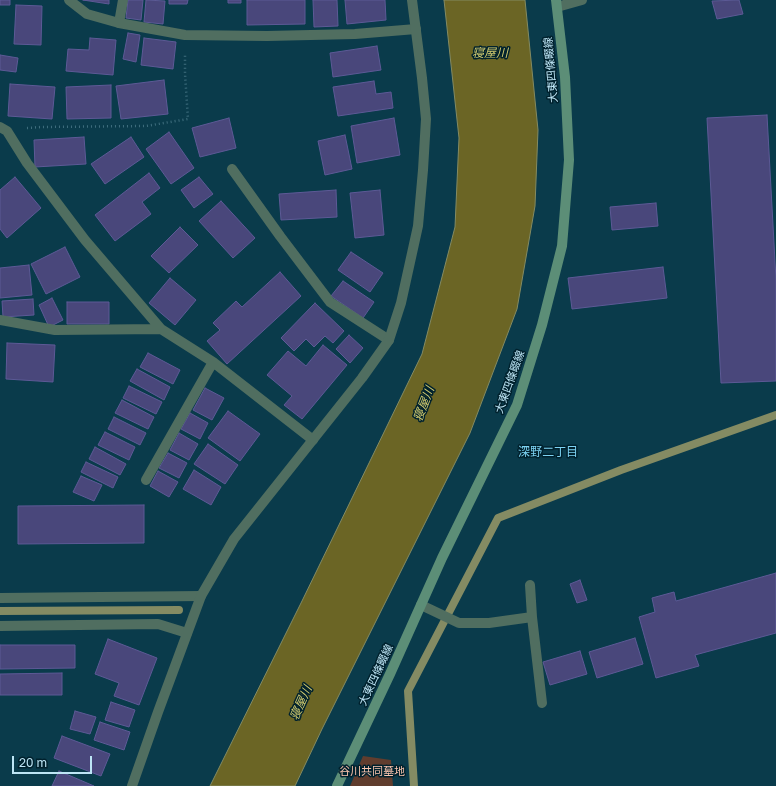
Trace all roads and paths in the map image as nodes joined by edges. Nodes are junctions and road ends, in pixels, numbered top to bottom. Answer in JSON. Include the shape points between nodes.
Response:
{"nodes":[{"id":1,"x":69,"y":0,"type":"edge"},
{"id":2,"x":123,"y":0,"type":"edge"},
{"id":3,"x":412,"y":0,"type":"edge"},
{"id":4,"x":582,"y":0,"type":"edge"},
{"id":5,"x":556,"y":3,"type":"edge"},
{"id":6,"x":119,"y":23,"type":"junction"},
{"id":7,"x":416,"y":29,"type":"junction"},
{"id":8,"x":185,"y":35,"type":"junction"},
{"id":9,"x":3,"y":129,"type":"edge"},
{"id":10,"x":232,"y":169,"type":"dead end"},
{"id":11,"x":0,"y":320,"type":"edge"},
{"id":12,"x":161,"y":329,"type":"junction"},
{"id":13,"x":389,"y":340,"type":"junction"},
{"id":14,"x":213,"y":362,"type":"junction"},
{"id":15,"x":314,"y":440,"type":"junction"},
{"id":16,"x":146,"y":480,"type":"dead end"},
{"id":17,"x":530,"y":585,"type":"dead end"},
{"id":18,"x":201,"y":596,"type":"junction"},
{"id":19,"x":0,"y":598,"type":"edge"},
{"id":20,"x":421,"y":605,"type":"junction"},
{"id":21,"x":532,"y":618,"type":"junction"},
{"id":22,"x":0,"y":626,"type":"edge"},
{"id":23,"x":187,"y":633,"type":"junction"},
{"id":24,"x":542,"y":703,"type":"dead end"},
{"id":25,"x":132,"y":786,"type":"edge"},
{"id":26,"x":337,"y":786,"type":"edge"}],
"edges":[{"from":1,"to":6,"type":"street","via":[[87,14]]},
{"from":2,"to":6,"type":"street"},
{"from":3,"to":7,"type":"street"},
{"from":4,"to":5,"type":"street"},
{"from":5,"to":20,"type":"main road","name":"大東四條畷線","via":[[565,77],[569,160],[562,246],[542,325],[517,405]]},
{"from":6,"to":8,"type":"street"},
{"from":7,"to":8,"type":"street","via":[[355,34]]},
{"from":7,"to":13,"type":"street","via":[[426,119],[418,226],[401,303]]},
{"from":8,"to":9,"type":"path","via":[[188,119],[146,126],[41,126]]},
{"from":9,"to":12,"type":"street","via":[[85,240]]},
{"from":10,"to":13,"type":"street","via":[[330,302]]},
{"from":11,"to":12,"type":"street","via":[[55,330]]},
{"from":12,"to":14,"type":"street"},
{"from":13,"to":15,"type":"street"},
{"from":14,"to":15,"type":"street"},
{"from":14,"to":16,"type":"street"},
{"from":15,"to":18,"type":"street","via":[[234,539]]},
{"from":17,"to":21,"type":"street"},
{"from":18,"to":19,"type":"street"},
{"from":18,"to":23,"type":"street"},
{"from":20,"to":21,"type":"street","via":[[459,623]]},
{"from":20,"to":26,"type":"main road","name":"大東四條畷線"},
{"from":21,"to":24,"type":"street"},
{"from":22,"to":23,"type":"street","via":[[158,624]]},
{"from":23,"to":25,"type":"street"}]}
